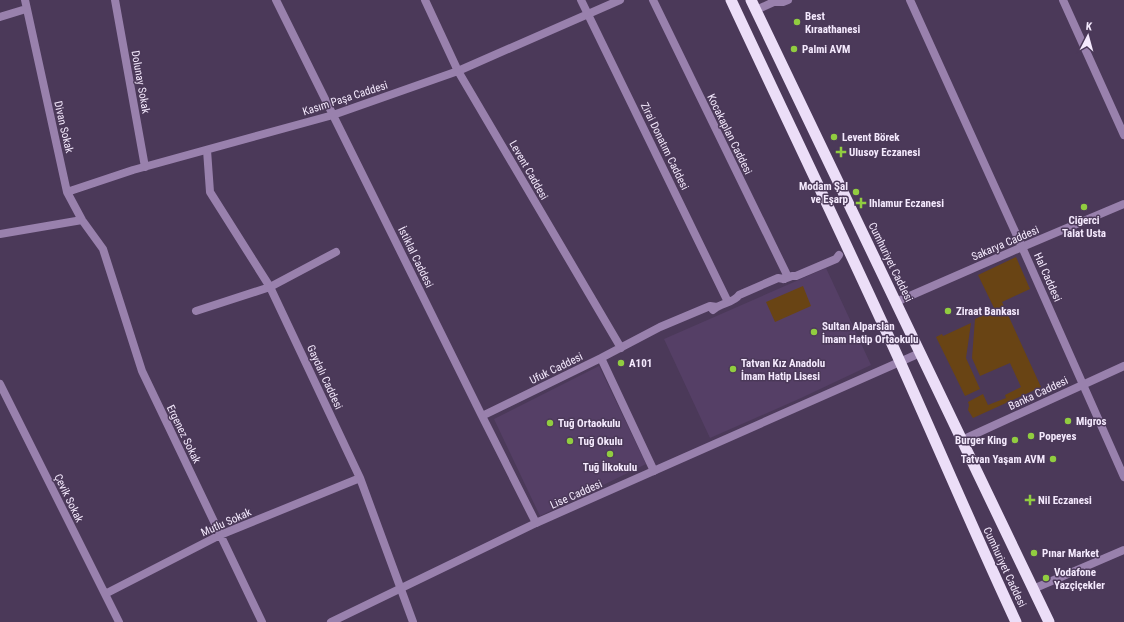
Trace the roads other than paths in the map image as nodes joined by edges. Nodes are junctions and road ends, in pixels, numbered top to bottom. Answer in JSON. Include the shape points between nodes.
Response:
{"nodes":[{"id":1,"x":25,"y":0,"type":"edge"},
{"id":2,"x":115,"y":0,"type":"edge"},
{"id":3,"x":276,"y":0,"type":"edge"},
{"id":4,"x":425,"y":0,"type":"edge"},
{"id":5,"x":582,"y":0,"type":"edge"},
{"id":6,"x":620,"y":0,"type":"edge"},
{"id":7,"x":653,"y":0,"type":"edge"},
{"id":8,"x":731,"y":0,"type":"edge"},
{"id":9,"x":788,"y":0,"type":"edge"},
{"id":10,"x":910,"y":0,"type":"edge"},
{"id":11,"x":1063,"y":0,"type":"edge"},
{"id":12,"x":777,"y":1,"type":"edge"},
{"id":13,"x":753,"y":5,"type":"edge"},
{"id":14,"x":26,"y":9,"type":"junction"},
{"id":15,"x":588,"y":14,"type":"junction"},
{"id":16,"x":0,"y":17,"type":"edge"},
{"id":17,"x":458,"y":71,"type":"junction"},
{"id":18,"x":333,"y":115,"type":"junction"},
{"id":19,"x":1124,"y":135,"type":"edge"},
{"id":20,"x":207,"y":150,"type":"junction"},
{"id":21,"x":145,"y":167,"type":"junction"},
{"id":22,"x":67,"y":192,"type":"junction"},
{"id":23,"x":1124,"y":204,"type":"edge"},
{"id":24,"x":82,"y":220,"type":"junction"},
{"id":25,"x":0,"y":234,"type":"edge"},
{"id":26,"x":1022,"y":247,"type":"junction"},
{"id":27,"x":103,"y":249,"type":"joint"},
{"id":28,"x":336,"y":252,"type":"dead end"},
{"id":29,"x":844,"y":253,"type":"junction"},
{"id":30,"x":788,"y":277,"type":"junction"},
{"id":31,"x":270,"y":287,"type":"junction"},
{"id":32,"x":728,"y":302,"type":"junction"},
{"id":33,"x":896,"y":302,"type":"junction"},
{"id":34,"x":196,"y":311,"type":"dead end"},
{"id":35,"x":621,"y":348,"type":"junction"},
{"id":36,"x":920,"y":353,"type":"junction"},
{"id":37,"x":601,"y":358,"type":"junction"},
{"id":38,"x":900,"y":362,"type":"junction"},
{"id":39,"x":1124,"y":366,"type":"edge"},
{"id":40,"x":0,"y":384,"type":"edge"},
{"id":41,"x":1083,"y":384,"type":"junction"},
{"id":42,"x":482,"y":416,"type":"junction"},
{"id":43,"x":962,"y":440,"type":"junction"},
{"id":44,"x":654,"y":471,"type":"junction"},
{"id":45,"x":1124,"y":477,"type":"edge"},
{"id":46,"x":360,"y":478,"type":"junction"},
{"id":47,"x":536,"y":523,"type":"junction"},
{"id":48,"x":220,"y":535,"type":"junction"},
{"id":49,"x":1124,"y":550,"type":"edge"},
{"id":50,"x":400,"y":588,"type":"junction"},
{"id":51,"x":1033,"y":589,"type":"junction"},
{"id":52,"x":105,"y":594,"type":"junction"},
{"id":53,"x":120,"y":622,"type":"edge"},
{"id":54,"x":262,"y":622,"type":"edge"},
{"id":55,"x":331,"y":622,"type":"edge"},
{"id":56,"x":413,"y":622,"type":"edge"},
{"id":57,"x":1016,"y":622,"type":"edge"},
{"id":58,"x":1049,"y":622,"type":"edge"}],
"edges":[{"from":1,"to":14,"type":"street","name":"Divan Sokak"},
{"from":2,"to":21,"type":"street","name":"Dolunay Sokak"},
{"from":3,"to":18,"type":"street","name":"İstiklal Caddesi"},
{"from":4,"to":17,"type":"street","name":"Levent Caddesi"},
{"from":5,"to":15,"type":"street","name":"Zirai Donatım Caddesi"},
{"from":6,"to":15,"type":"street","name":"Kasım Paşa Caddesi"},
{"from":7,"to":30,"type":"street","name":"Kocakaplan Caddesi"},
{"from":8,"to":29,"type":"highway","name":"Cumhuriyet Caddesi"},
{"from":9,"to":12,"type":"street"},
{"from":10,"to":26,"type":"street","name":"Hal Caddesi"},
{"from":11,"to":19,"type":"street"},
{"from":12,"to":13,"type":"street"},
{"from":13,"to":33,"type":"highway","name":"Cumhuriyet Caddesi"},
{"from":14,"to":16,"type":"street"},
{"from":14,"to":22,"type":"street","name":"Divan Sokak"},
{"from":15,"to":17,"type":"street","name":"Kasım Paşa Caddesi"},
{"from":15,"to":32,"type":"street","name":"Zirai Donatım Caddesi"},
{"from":17,"to":18,"type":"street","name":"Kasım Paşa Caddesi"},
{"from":17,"to":35,"type":"street","name":"Levent Caddesi"},
{"from":18,"to":20,"type":"street","name":"Kasım Paşa Caddesi"},
{"from":18,"to":42,"type":"street","name":"İstiklal Caddesi"},
{"from":20,"to":21,"type":"street","name":"Kasım Paşa Caddesi"},
{"from":20,"to":31,"type":"street","name":"Gaydalı Caddesi","via":[[210,192]]},
{"from":21,"to":22,"type":"street","name":"Kasım Paşa Caddesi"},
{"from":22,"to":24,"type":"street","name":"Divan Sokak"},
{"from":23,"to":26,"type":"street","name":"Sakarya Caddesi"},
{"from":24,"to":25,"type":"street"},
{"from":24,"to":27,"type":"street","name":"Divan Sokak"},
{"from":26,"to":33,"type":"street","name":"Sakarya Caddesi"},
{"from":26,"to":41,"type":"street","name":"Hal Caddesi"},
{"from":27,"to":48,"type":"street","name":"Ergenez Sokak","via":[[142,372]]},
{"from":28,"to":31,"type":"street"},
{"from":29,"to":30,"type":"street","name":"Ufuk Caddesi","via":[[830,262]]},
{"from":29,"to":38,"type":"highway","name":"Cumhuriyet Caddesi"},
{"from":30,"to":32,"type":"street","name":"Ufuk Caddesi","via":[[778,278]]},
{"from":31,"to":34,"type":"street"},
{"from":31,"to":46,"type":"street","name":"Gaydalı Caddesi"},
{"from":32,"to":35,"type":"street","name":"Ufuk Caddesi","via":[[716,307],[710,306],[660,327]]},
{"from":33,"to":36,"type":"highway","name":"Cumhuriyet Caddesi"},
{"from":35,"to":37,"type":"street","name":"Ufuk Caddesi"},
{"from":36,"to":38,"type":"street","name":"Lise Caddesi"},
{"from":36,"to":43,"type":"highway","name":"Cumhuriyet Caddesi"},
{"from":37,"to":42,"type":"street","name":"Ufuk Caddesi"},
{"from":37,"to":44,"type":"street"},
{"from":38,"to":44,"type":"street","name":"Lise Caddesi"},
{"from":38,"to":57,"type":"highway","name":"Cumhuriyet Caddesi"},
{"from":39,"to":41,"type":"street","name":"Banka Caddesi"},
{"from":40,"to":52,"type":"street","name":"Çevik Sokak"},
{"from":41,"to":43,"type":"street","name":"Banka Caddesi"},
{"from":41,"to":45,"type":"street","name":"Hal Caddesi"},
{"from":42,"to":47,"type":"street","name":"İstiklal Caddesi"},
{"from":43,"to":51,"type":"highway","name":"Cumhuriyet Caddesi"},
{"from":44,"to":47,"type":"street","name":"Lise Caddesi"},
{"from":46,"to":48,"type":"street","name":"Mutlu Sokak"},
{"from":46,"to":50,"type":"street","name":"Gaydalı Caddesi"},
{"from":47,"to":50,"type":"street","name":"Lise Caddesi"},
{"from":48,"to":52,"type":"street","name":"Mutlu Sokak"},
{"from":48,"to":54,"type":"street","name":"Ergenez Sokak"},
{"from":49,"to":51,"type":"street"},
{"from":50,"to":55,"type":"street","name":"Lise Caddesi"},
{"from":50,"to":56,"type":"street","name":"Gaydalı Caddesi"},
{"from":51,"to":58,"type":"highway","name":"Cumhuriyet Caddesi"},
{"from":52,"to":53,"type":"street","name":"Çevik Sokak"}]}
